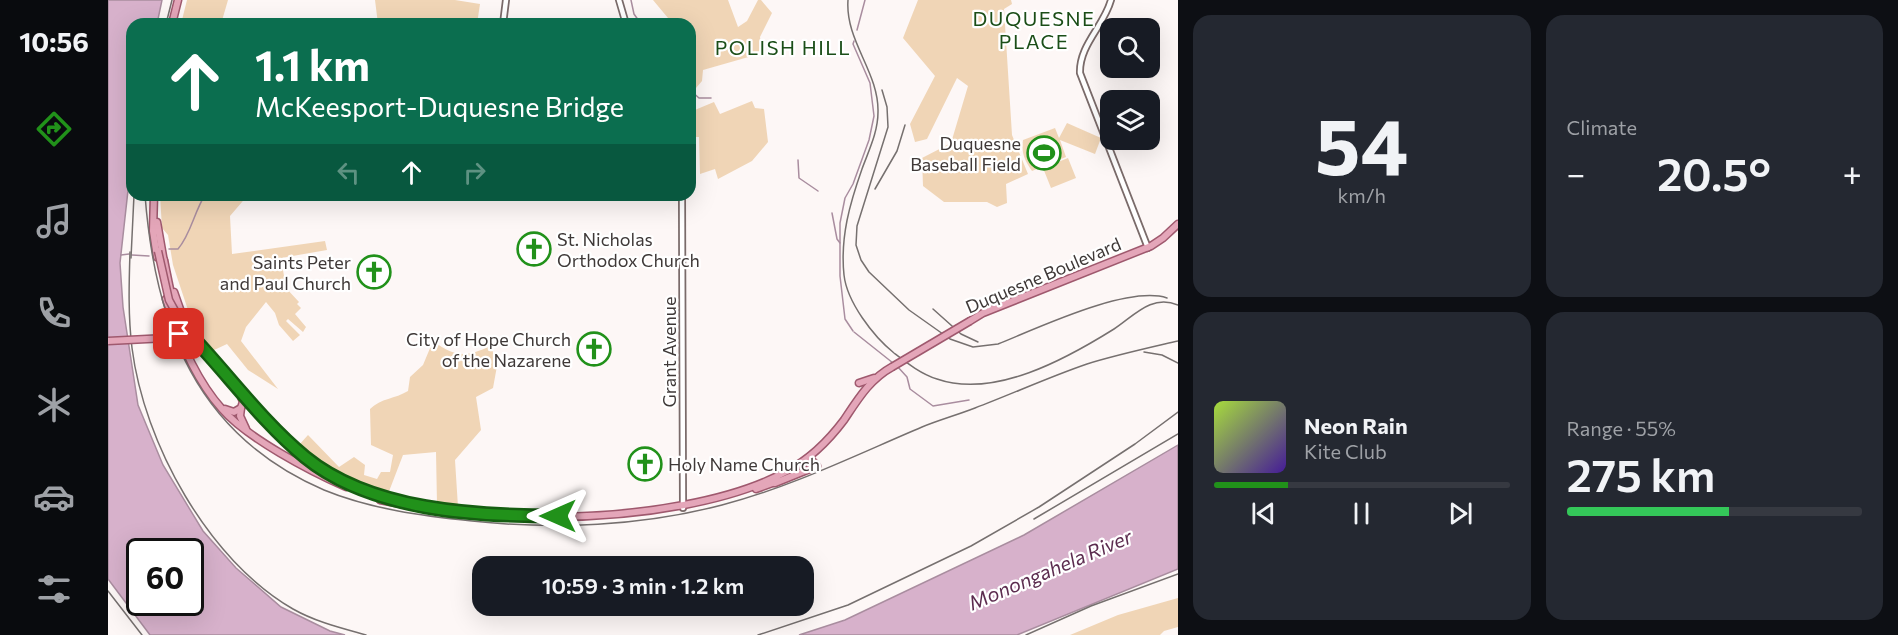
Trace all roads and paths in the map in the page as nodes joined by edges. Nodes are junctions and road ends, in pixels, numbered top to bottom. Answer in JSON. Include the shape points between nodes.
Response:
{"nodes":[{"id":1,"x":178,"y":0,"type":"edge"},
{"id":2,"x":506,"y":0,"type":"edge"},
{"id":3,"x":619,"y":0,"type":"edge"},
{"id":4,"x":1111,"y":0,"type":"edge"},
{"id":5,"x":174,"y":18,"type":"edge"},
{"id":6,"x":504,"y":18,"type":"edge"},
{"id":7,"x":624,"y":18,"type":"edge"},
{"id":8,"x":154,"y":201,"type":"edge"},
{"id":9,"x":155,"y":201,"type":"edge"},
{"id":10,"x":682,"y":201,"type":"edge"},
{"id":11,"x":1178,"y":224,"type":"edge"},
{"id":12,"x":1148,"y":248,"type":"junction"},
{"id":13,"x":157,"y":252,"type":"junction"},
{"id":14,"x":164,"y":260,"type":"junction"},
{"id":15,"x":183,"y":335,"type":"junction"},
{"id":16,"x":108,"y":340,"type":"edge"},
{"id":17,"x":206,"y":351,"type":"junction"},
{"id":18,"x":889,"y":369,"type":"junction"},
{"id":19,"x":859,"y":375,"type":"dead end"},
{"id":20,"x":875,"y":378,"type":"junction"},
{"id":21,"x":867,"y":380,"type":"junction"},
{"id":22,"x":863,"y":392,"type":"junction"},
{"id":23,"x":240,"y":394,"type":"junction"},
{"id":24,"x":241,"y":408,"type":"junction"},
{"id":25,"x":250,"y":434,"type":"junction"},
{"id":26,"x":810,"y":458,"type":"junction"},
{"id":27,"x":763,"y":485,"type":"junction"},
{"id":28,"x":347,"y":488,"type":"junction"},
{"id":29,"x":683,"y":506,"type":"junction"}],
"edges":[{"from":1,"to":5,"type":"main road"},
{"from":2,"to":6,"type":"street"},
{"from":3,"to":7,"type":"street"},
{"from":4,"to":12,"type":"street","via":[[1104,20],[1084,51],[1080,73]]},
{"from":8,"to":13,"type":"main road"},
{"from":9,"to":14,"type":"main road"},
{"from":10,"to":29,"type":"street","name":"Grant Avenue"},
{"from":11,"to":12,"type":"main road","name":"Duquesne Boulevard"},
{"from":12,"to":18,"type":"main road","name":"Duquesne Boulevard","bridge":true,"via":[[987,312]]},
{"from":13,"to":15,"type":"main road","bridge":true,"via":[[169,300],[184,326]]},
{"from":13,"to":25,"type":"main road","bridge":true,"via":[[165,293],[183,344],[222,409]]},
{"from":14,"to":17,"type":"main road","via":[[181,312]]},
{"from":14,"to":24,"type":"main road","via":[[178,326],[198,369],[226,409],[234,412]]},
{"from":15,"to":16,"type":"main road","bridge":true},
{"from":15,"to":17,"type":"main road"},
{"from":15,"to":23,"type":"main road"},
{"from":17,"to":29,"type":"main road","via":[[303,456],[368,493],[468,512],[526,517],[587,516]]},
{"from":18,"to":20,"type":"main road","name":"Duquesne Boulevard"},
{"from":18,"to":26,"type":"main road","name":"Duquesne Boulevard","via":[[834,437]]},
{"from":19,"to":21,"type":"main road"},
{"from":20,"to":21,"type":"main road"},
{"from":20,"to":22,"type":"main road","name":"Duquesne Boulevard"},
{"from":21,"to":22,"type":"main road","via":[[857,384]]},
{"from":22,"to":26,"type":"main road","name":"Duquesne Boulevard"},
{"from":23,"to":24,"type":"main road"},
{"from":23,"to":28,"type":"main road","via":[[291,449]]},
{"from":24,"to":25,"type":"main road","via":[[242,423]]},
{"from":25,"to":28,"type":"main road"},
{"from":26,"to":27,"type":"main road","name":"Duquesne Boulevard"},
{"from":26,"to":27,"type":"main road","via":[[817,466]]},
{"from":27,"to":29,"type":"main road","name":"Duquesne Boulevard"},
{"from":28,"to":29,"type":"main road","name":"Duquesne Boulevard","via":[[429,511],[525,519],[595,518]]}]}
